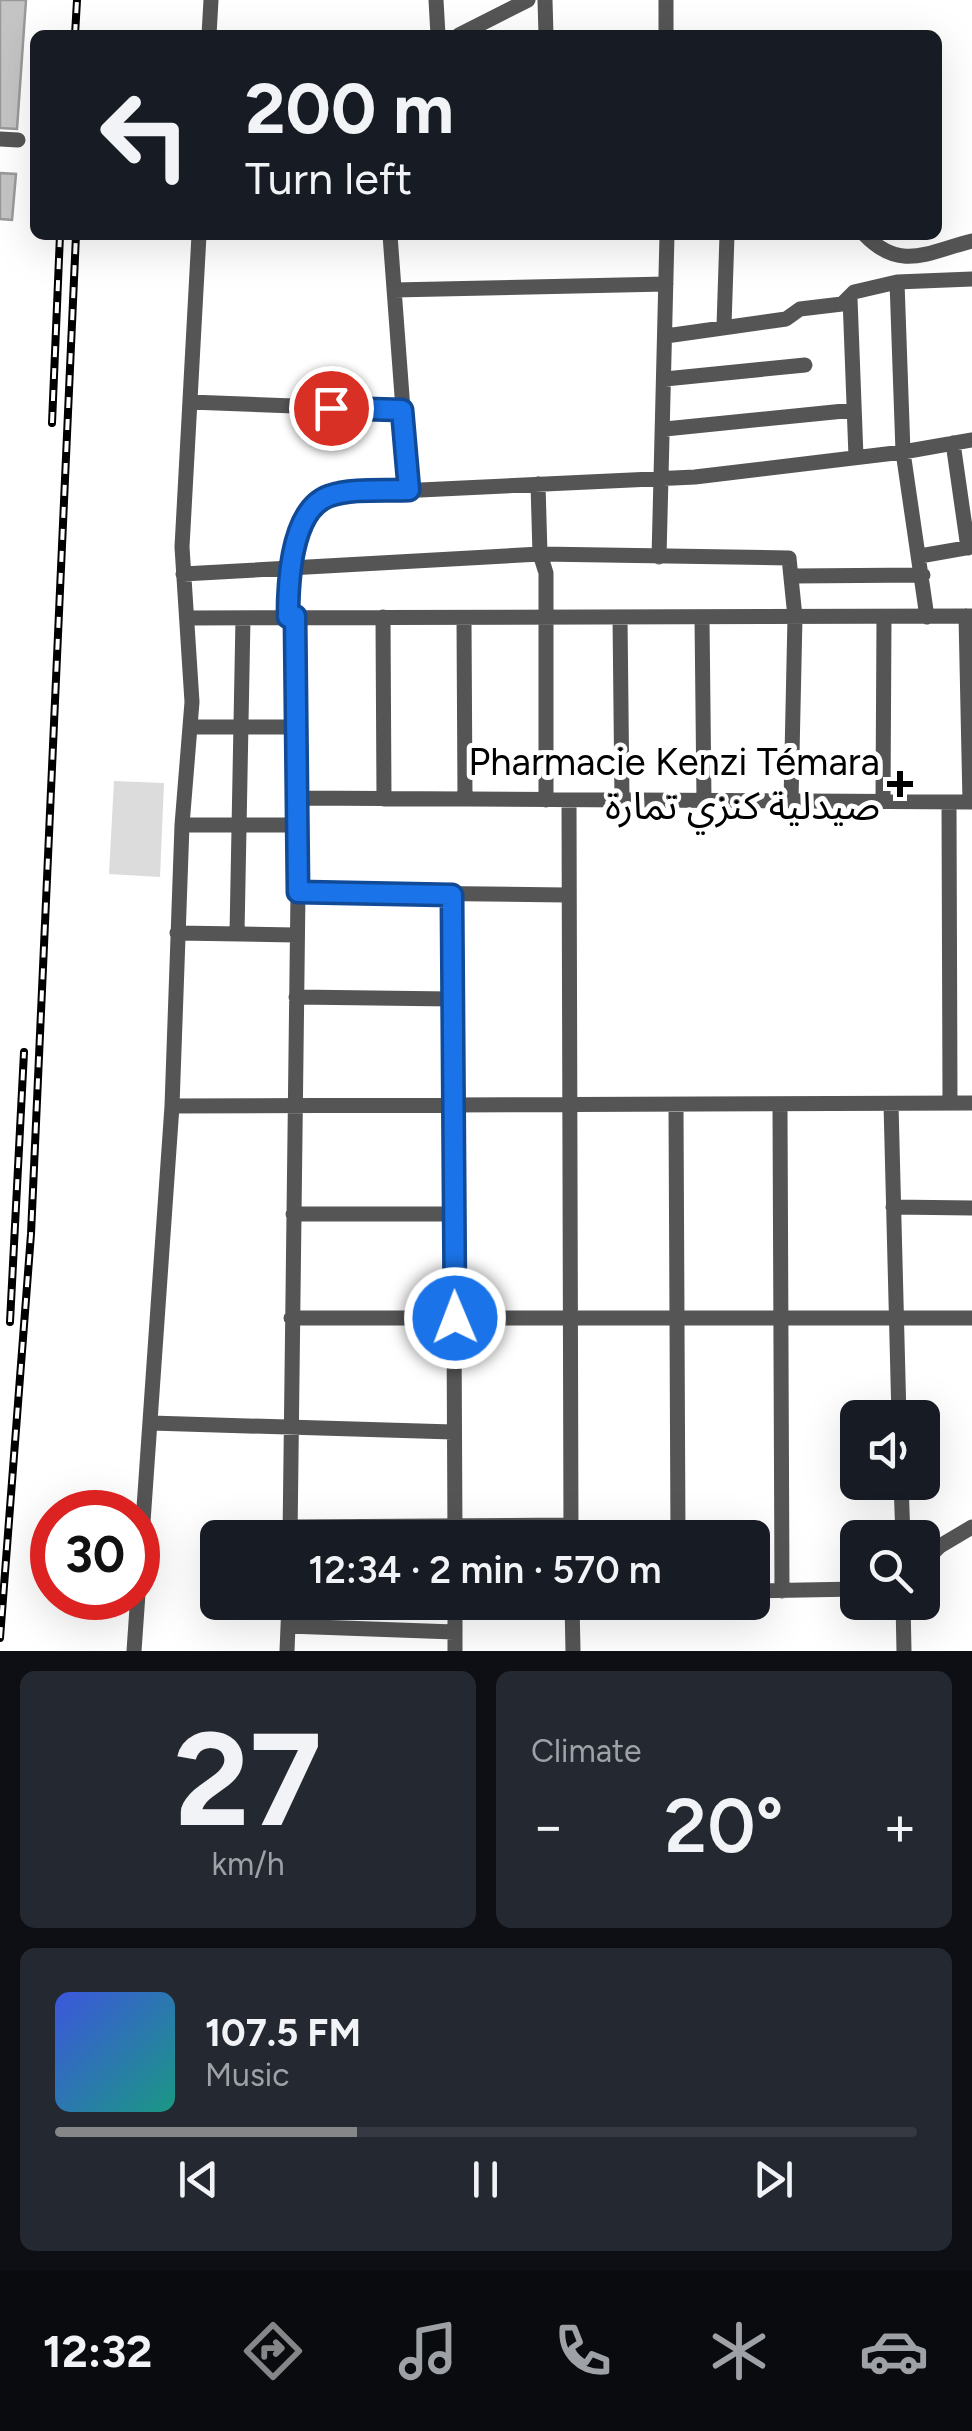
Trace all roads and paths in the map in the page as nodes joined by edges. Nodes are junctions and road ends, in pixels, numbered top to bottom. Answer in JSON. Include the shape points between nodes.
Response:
{"nodes":[{"id":1,"x":211,"y":0,"type":"edge"},
{"id":2,"x":436,"y":0,"type":"edge"},
{"id":3,"x":528,"y":0,"type":"edge"},
{"id":4,"x":545,"y":0,"type":"edge"},
{"id":5,"x":666,"y":0,"type":"edge"},
{"id":6,"x":209,"y":30,"type":"edge"},
{"id":7,"x":438,"y":30,"type":"edge"},
{"id":8,"x":469,"y":30,"type":"edge"},
{"id":9,"x":546,"y":30,"type":"edge"},
{"id":10,"x":666,"y":30,"type":"edge"},
{"id":11,"x":0,"y":139,"type":"edge"},
{"id":12,"x":18,"y":140,"type":"dead end"},
{"id":13,"x":199,"y":240,"type":"edge"},
{"id":14,"x":390,"y":240,"type":"edge"},
{"id":15,"x":667,"y":240,"type":"edge"},
{"id":16,"x":726,"y":240,"type":"edge"},
{"id":17,"x":870,"y":240,"type":"edge"},
{"id":18,"x":972,"y":241,"type":"edge"},
{"id":19,"x":972,"y":279,"type":"edge"},
{"id":20,"x":898,"y":282,"type":"junction"},
{"id":21,"x":666,"y":284,"type":"junction"},
{"id":22,"x":394,"y":290,"type":"junction"},
{"id":23,"x":850,"y":298,"type":"junction"},
{"id":24,"x":724,"y":326,"type":"junction"},
{"id":25,"x":666,"y":336,"type":"junction"},
{"id":26,"x":806,"y":365,"type":"dead end"},
{"id":27,"x":665,"y":379,"type":"junction"},
{"id":28,"x":190,"y":402,"type":"junction"},
{"id":29,"x":402,"y":410,"type":"junction"},
{"id":30,"x":854,"y":410,"type":"junction"},
{"id":31,"x":664,"y":429,"type":"junction"},
{"id":32,"x":972,"y":440,"type":"edge"},
{"id":33,"x":953,"y":443,"type":"junction"},
{"id":34,"x":903,"y":452,"type":"junction"},
{"id":35,"x":856,"y":457,"type":"junction"},
{"id":36,"x":664,"y":478,"type":"junction"},
{"id":37,"x":538,"y":484,"type":"junction"},
{"id":38,"x":409,"y":490,"type":"junction"},
{"id":39,"x":970,"y":547,"type":"edge"},
{"id":40,"x":540,"y":554,"type":"junction"},
{"id":41,"x":920,"y":556,"type":"junction"},
{"id":42,"x":659,"y":557,"type":"junction"},
{"id":43,"x":289,"y":565,"type":"junction"},
{"id":44,"x":183,"y":574,"type":"junction"},
{"id":45,"x":923,"y":575,"type":"junction"},
{"id":46,"x":792,"y":576,"type":"junction"},
{"id":47,"x":292,"y":616,"type":"junction"},
{"id":48,"x":383,"y":616,"type":"junction"},
{"id":49,"x":927,"y":616,"type":"junction"},
{"id":50,"x":969,"y":616,"type":"edge"},
{"id":51,"x":620,"y":617,"type":"junction"},
{"id":52,"x":702,"y":617,"type":"junction"},
{"id":53,"x":796,"y":617,"type":"junction"},
{"id":54,"x":884,"y":617,"type":"junction"},
{"id":55,"x":188,"y":618,"type":"junction"},
{"id":56,"x":243,"y":618,"type":"junction"},
{"id":57,"x":464,"y":618,"type":"junction"},
{"id":58,"x":546,"y":618,"type":"junction"},
{"id":59,"x":243,"y":724,"type":"junction"},
{"id":60,"x":190,"y":726,"type":"junction"},
{"id":61,"x":296,"y":726,"type":"junction"},
{"id":62,"x":298,"y":798,"type":"junction"},
{"id":63,"x":384,"y":799,"type":"junction"},
{"id":64,"x":465,"y":800,"type":"junction"},
{"id":65,"x":546,"y":800,"type":"junction"},
{"id":66,"x":569,"y":800,"type":"junction"},
{"id":67,"x":622,"y":800,"type":"junction"},
{"id":68,"x":704,"y":801,"type":"junction"},
{"id":69,"x":791,"y":801,"type":"junction"},
{"id":70,"x":883,"y":802,"type":"junction"},
{"id":71,"x":949,"y":802,"type":"junction"},
{"id":72,"x":971,"y":802,"type":"edge"},
{"id":73,"x":182,"y":824,"type":"junction"},
{"id":74,"x":240,"y":824,"type":"junction"},
{"id":75,"x":298,"y":825,"type":"junction"},
{"id":76,"x":298,"y":892,"type":"junction"},
{"id":77,"x":452,"y":895,"type":"junction"},
{"id":78,"x":567,"y":895,"type":"junction"},
{"id":79,"x":177,"y":933,"type":"junction"},
{"id":80,"x":237,"y":934,"type":"junction"},
{"id":81,"x":295,"y":934,"type":"junction"},
{"id":82,"x":296,"y":998,"type":"junction"},
{"id":83,"x":452,"y":999,"type":"junction"},
{"id":84,"x":891,"y":1104,"type":"junction"},
{"id":85,"x":950,"y":1104,"type":"junction"},
{"id":86,"x":972,"y":1104,"type":"edge"},
{"id":87,"x":570,"y":1105,"type":"junction"},
{"id":88,"x":172,"y":1106,"type":"junction"},
{"id":89,"x":676,"y":1106,"type":"junction"},
{"id":90,"x":780,"y":1106,"type":"junction"},
{"id":91,"x":455,"y":1107,"type":"junction"},
{"id":92,"x":294,"y":1108,"type":"junction"},
{"id":93,"x":893,"y":1207,"type":"junction"},
{"id":94,"x":972,"y":1208,"type":"edge"},
{"id":95,"x":293,"y":1214,"type":"junction"},
{"id":96,"x":454,"y":1214,"type":"junction"},
{"id":97,"x":291,"y":1318,"type":"junction"},
{"id":98,"x":455,"y":1318,"type":"junction"},
{"id":99,"x":571,"y":1318,"type":"junction"},
{"id":100,"x":678,"y":1318,"type":"junction"},
{"id":101,"x":895,"y":1318,"type":"junction"},
{"id":102,"x":972,"y":1318,"type":"edge"},
{"id":103,"x":780,"y":1319,"type":"junction"},
{"id":104,"x":898,"y":1400,"type":"edge"},
{"id":105,"x":151,"y":1424,"type":"junction"},
{"id":106,"x":292,"y":1426,"type":"junction"},
{"id":107,"x":453,"y":1432,"type":"junction"},
{"id":108,"x":290,"y":1520,"type":"edge"},
{"id":109,"x":455,"y":1520,"type":"edge"},
{"id":110,"x":571,"y":1520,"type":"edge"},
{"id":111,"x":678,"y":1520,"type":"edge"},
{"id":112,"x":972,"y":1527,"type":"edge"},
{"id":113,"x":940,"y":1546,"type":"edge"},
{"id":114,"x":840,"y":1589,"type":"edge"},
{"id":115,"x":770,"y":1591,"type":"edge"},
{"id":116,"x":782,"y":1591,"type":"junction"},
{"id":117,"x":288,"y":1620,"type":"edge"},
{"id":118,"x":454,"y":1620,"type":"edge"},
{"id":119,"x":572,"y":1620,"type":"edge"},
{"id":120,"x":904,"y":1620,"type":"edge"},
{"id":121,"x":288,"y":1626,"type":"junction"},
{"id":122,"x":454,"y":1632,"type":"junction"},
{"id":123,"x":134,"y":1651,"type":"edge"},
{"id":124,"x":287,"y":1651,"type":"edge"},
{"id":125,"x":455,"y":1651,"type":"edge"},
{"id":126,"x":573,"y":1651,"type":"edge"},
{"id":127,"x":904,"y":1651,"type":"edge"}],
"edges":[{"from":1,"to":6,"type":"street"},
{"from":2,"to":7,"type":"street"},
{"from":3,"to":8,"type":"street"},
{"from":4,"to":9,"type":"street"},
{"from":5,"to":10,"type":"street"},
{"from":11,"to":12,"type":"street"},
{"from":13,"to":28,"type":"street"},
{"from":14,"to":22,"type":"street"},
{"from":15,"to":21,"type":"street"},
{"from":16,"to":24,"type":"street"},
{"from":17,"to":18,"type":"street","via":[[898,257]]},
{"from":19,"to":20,"type":"street"},
{"from":20,"to":23,"type":"street"},
{"from":20,"to":34,"type":"street"},
{"from":21,"to":22,"type":"street"},
{"from":21,"to":25,"type":"street"},
{"from":22,"to":29,"type":"street"},
{"from":23,"to":24,"type":"street","via":[[800,308],[786,319]]},
{"from":23,"to":30,"type":"street"},
{"from":24,"to":25,"type":"street"},
{"from":25,"to":27,"type":"street"},
{"from":26,"to":27,"type":"street"},
{"from":27,"to":31,"type":"street"},
{"from":28,"to":29,"type":"street"},
{"from":28,"to":44,"type":"street"},
{"from":29,"to":38,"type":"street"},
{"from":30,"to":31,"type":"street"},
{"from":30,"to":35,"type":"street"},
{"from":31,"to":36,"type":"street"},
{"from":32,"to":33,"type":"street"},
{"from":33,"to":34,"type":"street"},
{"from":33,"to":39,"type":"street"},
{"from":34,"to":35,"type":"street"},
{"from":34,"to":41,"type":"street"},
{"from":35,"to":36,"type":"street"},
{"from":36,"to":37,"type":"street"},
{"from":36,"to":42,"type":"street"},
{"from":37,"to":38,"type":"street"},
{"from":37,"to":40,"type":"street"},
{"from":38,"to":43,"type":"street","via":[[322,500],[306,520]]},
{"from":39,"to":41,"type":"street"},
{"from":40,"to":42,"type":"street"},
{"from":40,"to":43,"type":"street"},
{"from":40,"to":58,"type":"street"},
{"from":41,"to":45,"type":"street"},
{"from":42,"to":46,"type":"street","via":[[782,555],[792,562]]},
{"from":43,"to":44,"type":"street"},
{"from":43,"to":47,"type":"street"},
{"from":44,"to":55,"type":"street"},
{"from":45,"to":46,"type":"street"},
{"from":45,"to":49,"type":"street"},
{"from":46,"to":53,"type":"street"},
{"from":47,"to":48,"type":"street"},
{"from":47,"to":56,"type":"street"},
{"from":47,"to":61,"type":"street"},
{"from":48,"to":57,"type":"street"},
{"from":48,"to":63,"type":"street"},
{"from":49,"to":50,"type":"street"},
{"from":49,"to":54,"type":"street"},
{"from":50,"to":72,"type":"street"},
{"from":51,"to":52,"type":"street"},
{"from":51,"to":58,"type":"street"},
{"from":51,"to":67,"type":"street"},
{"from":52,"to":53,"type":"street"},
{"from":52,"to":68,"type":"street"},
{"from":53,"to":54,"type":"street"},
{"from":53,"to":69,"type":"street"},
{"from":54,"to":70,"type":"street"},
{"from":55,"to":56,"type":"street"},
{"from":55,"to":60,"type":"street"},
{"from":56,"to":59,"type":"street"},
{"from":57,"to":58,"type":"street"},
{"from":57,"to":64,"type":"street"},
{"from":58,"to":65,"type":"street"},
{"from":59,"to":60,"type":"street"},
{"from":59,"to":61,"type":"street"},
{"from":59,"to":74,"type":"street"},
{"from":60,"to":73,"type":"street"},
{"from":61,"to":62,"type":"street"},
{"from":62,"to":63,"type":"street"},
{"from":62,"to":75,"type":"street"},
{"from":63,"to":64,"type":"street"},
{"from":64,"to":65,"type":"street"},
{"from":65,"to":66,"type":"street"},
{"from":66,"to":67,"type":"street"},
{"from":66,"to":78,"type":"street"},
{"from":67,"to":68,"type":"street"},
{"from":68,"to":69,"type":"street"},
{"from":69,"to":70,"type":"street"},
{"from":70,"to":71,"type":"street"},
{"from":71,"to":72,"type":"street"},
{"from":71,"to":85,"type":"street"},
{"from":73,"to":74,"type":"street"},
{"from":73,"to":79,"type":"street"},
{"from":74,"to":75,"type":"street"},
{"from":74,"to":80,"type":"street"},
{"from":75,"to":76,"type":"street"},
{"from":76,"to":77,"type":"street"},
{"from":76,"to":81,"type":"street"},
{"from":77,"to":78,"type":"street"},
{"from":77,"to":83,"type":"street"},
{"from":78,"to":87,"type":"street"},
{"from":79,"to":80,"type":"street"},
{"from":79,"to":88,"type":"street"},
{"from":80,"to":81,"type":"street"},
{"from":81,"to":82,"type":"street"},
{"from":82,"to":83,"type":"street"},
{"from":82,"to":92,"type":"street"},
{"from":83,"to":91,"type":"street"},
{"from":84,"to":85,"type":"street"},
{"from":84,"to":90,"type":"street"},
{"from":84,"to":93,"type":"street"},
{"from":85,"to":86,"type":"street"},
{"from":87,"to":89,"type":"street"},
{"from":87,"to":91,"type":"street"},
{"from":87,"to":99,"type":"street"},
{"from":88,"to":92,"type":"street"},
{"from":88,"to":105,"type":"street"},
{"from":89,"to":90,"type":"street"},
{"from":89,"to":100,"type":"street"},
{"from":90,"to":103,"type":"street"},
{"from":91,"to":92,"type":"street"},
{"from":91,"to":96,"type":"street"},
{"from":92,"to":95,"type":"street"},
{"from":93,"to":94,"type":"street"},
{"from":93,"to":101,"type":"street"},
{"from":95,"to":96,"type":"street"},
{"from":95,"to":97,"type":"street"},
{"from":96,"to":98,"type":"street"},
{"from":97,"to":98,"type":"street"},
{"from":97,"to":106,"type":"street"},
{"from":98,"to":99,"type":"street"},
{"from":98,"to":107,"type":"street"},
{"from":99,"to":100,"type":"street"},
{"from":99,"to":110,"type":"street"},
{"from":100,"to":103,"type":"street"},
{"from":100,"to":111,"type":"street"},
{"from":101,"to":102,"type":"street"},
{"from":101,"to":103,"type":"street"},
{"from":101,"to":104,"type":"street"},
{"from":103,"to":116,"type":"street"},
{"from":105,"to":106,"type":"street"},
{"from":105,"to":123,"type":"street"},
{"from":106,"to":107,"type":"street"},
{"from":106,"to":108,"type":"street"},
{"from":107,"to":109,"type":"street"},
{"from":112,"to":113,"type":"street"},
{"from":114,"to":116,"type":"street"},
{"from":115,"to":116,"type":"street"},
{"from":117,"to":121,"type":"street"},
{"from":118,"to":122,"type":"street"},
{"from":119,"to":126,"type":"street"},
{"from":120,"to":127,"type":"street"},
{"from":121,"to":122,"type":"street"},
{"from":121,"to":124,"type":"street"},
{"from":122,"to":125,"type":"street"}]}
